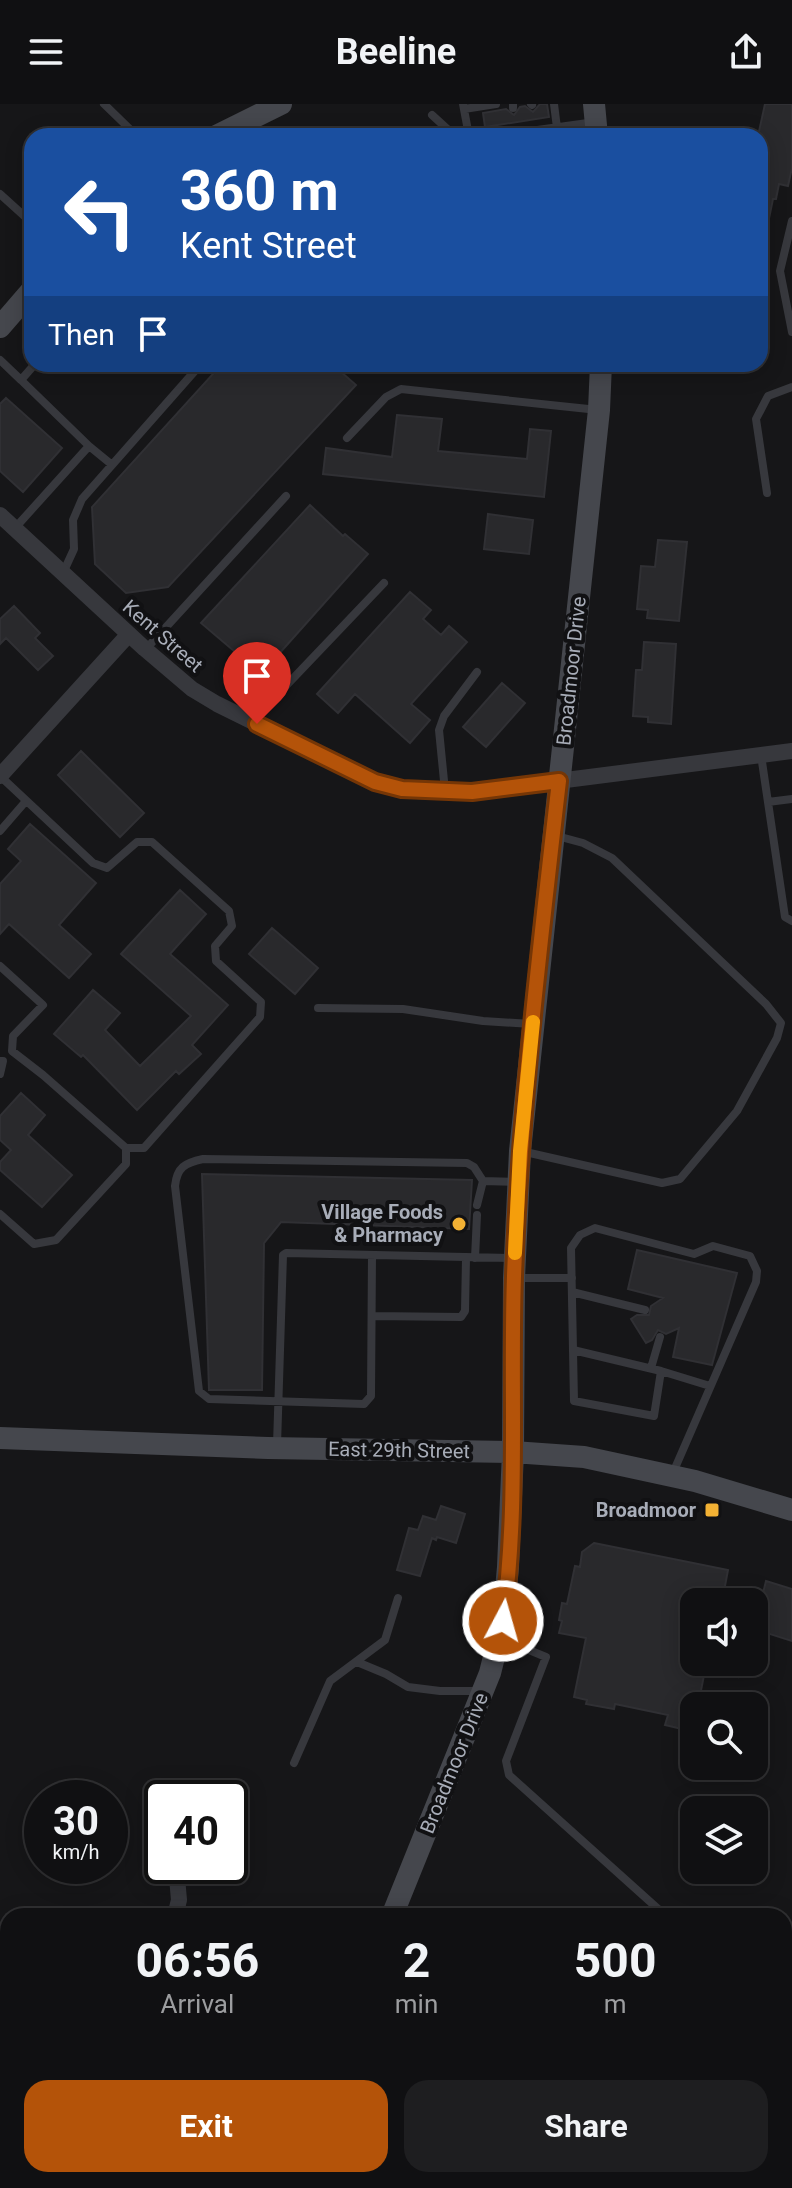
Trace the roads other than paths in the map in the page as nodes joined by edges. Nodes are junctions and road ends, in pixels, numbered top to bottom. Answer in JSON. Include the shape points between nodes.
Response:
{"nodes":[{"id":1,"x":104,"y":104,"type":"edge"},
{"id":2,"x":281,"y":104,"type":"edge"},
{"id":3,"x":554,"y":104,"type":"edge"},
{"id":4,"x":497,"y":106,"type":"edge"},
{"id":5,"x":464,"y":107,"type":"edge"},
{"id":6,"x":432,"y":115,"type":"dead end"},
{"id":7,"x":534,"y":119,"type":"dead end"},
{"id":8,"x":595,"y":121,"type":"edge"},
{"id":9,"x":516,"y":122,"type":"dead end"},
{"id":10,"x":500,"y":125,"type":"dead end"},
{"id":11,"x":129,"y":128,"type":"edge"},
{"id":12,"x":232,"y":128,"type":"edge"},
{"id":13,"x":446,"y":128,"type":"edge"},
{"id":14,"x":468,"y":128,"type":"edge"},
{"id":15,"x":500,"y":128,"type":"edge"},
{"id":16,"x":517,"y":128,"type":"edge"},
{"id":17,"x":536,"y":128,"type":"edge"},
{"id":18,"x":557,"y":128,"type":"edge"},
{"id":19,"x":571,"y":128,"type":"edge"},
{"id":20,"x":0,"y":194,"type":"edge"},
{"id":21,"x":24,"y":216,"type":"edge"},
{"id":22,"x":792,"y":221,"type":"edge"},
{"id":23,"x":24,"y":299,"type":"edge"},
{"id":24,"x":0,"y":327,"type":"edge"},
{"id":25,"x":792,"y":332,"type":"edge"},
{"id":26,"x":0,"y":360,"type":"edge"},
{"id":27,"x":28,"y":372,"type":"edge"},
{"id":28,"x":194,"y":372,"type":"edge"},
{"id":29,"x":601,"y":372,"type":"edge"},
{"id":30,"x":21,"y":380,"type":"junction"},
{"id":31,"x":792,"y":387,"type":"edge"},
{"id":32,"x":599,"y":410,"type":"junction"},
{"id":33,"x":347,"y":438,"type":"dead end"},
{"id":34,"x":89,"y":446,"type":"junction"},
{"id":35,"x":111,"y":464,"type":"junction"},
{"id":36,"x":767,"y":493,"type":"dead end"},
{"id":37,"x":286,"y":496,"type":"dead end"},
{"id":38,"x":0,"y":515,"type":"edge"},
{"id":39,"x":15,"y":528,"type":"junction"},
{"id":40,"x":63,"y":573,"type":"junction"},
{"id":41,"x":384,"y":583,"type":"dead end"},
{"id":42,"x":129,"y":634,"type":"junction"},
{"id":43,"x":145,"y":649,"type":"junction"},
{"id":44,"x":477,"y":672,"type":"dead end"},
{"id":45,"x":257,"y":724,"type":"junction"},
{"id":46,"x":792,"y":751,"type":"edge"},
{"id":47,"x":761,"y":755,"type":"junction"},
{"id":48,"x":0,"y":776,"type":"edge"},
{"id":49,"x":559,"y":781,"type":"junction"},
{"id":50,"x":445,"y":792,"type":"junction"},
{"id":51,"x":792,"y":799,"type":"edge"},
{"id":52,"x":26,"y":801,"type":"junction"},
{"id":53,"x":768,"y":802,"type":"junction"},
{"id":54,"x":0,"y":831,"type":"edge"},
{"id":55,"x":553,"y":835,"type":"junction"},
{"id":56,"x":792,"y":921,"type":"edge"},
{"id":57,"x":0,"y":966,"type":"edge"},
{"id":58,"x":318,"y":1008,"type":"dead end"},
{"id":59,"x":532,"y":1024,"type":"junction"},
{"id":60,"x":12,"y":1051,"type":"junction"},
{"id":61,"x":2,"y":1061,"type":"edge"},
{"id":62,"x":0,"y":1074,"type":"edge"},
{"id":63,"x":126,"y":1148,"type":"junction"},
{"id":64,"x":520,"y":1151,"type":"junction"},
{"id":65,"x":483,"y":1181,"type":"junction"},
{"id":66,"x":519,"y":1183,"type":"junction"},
{"id":67,"x":0,"y":1214,"type":"edge"},
{"id":68,"x":372,"y":1255,"type":"junction"},
{"id":69,"x":470,"y":1258,"type":"junction"},
{"id":70,"x":514,"y":1268,"type":"junction"},
{"id":71,"x":572,"y":1278,"type":"junction"},
{"id":72,"x":572,"y":1292,"type":"junction"},
{"id":73,"x":645,"y":1310,"type":"dead end"},
{"id":74,"x":372,"y":1316,"type":"junction"},
{"id":75,"x":660,"y":1337,"type":"dead end"},
{"id":76,"x":573,"y":1350,"type":"junction"},
{"id":77,"x":651,"y":1368,"type":"junction"},
{"id":78,"x":661,"y":1371,"type":"junction"},
{"id":79,"x":710,"y":1386,"type":"junction"},
{"id":80,"x":278,"y":1402,"type":"junction"},
{"id":81,"x":0,"y":1438,"type":"edge"},
{"id":82,"x":277,"y":1448,"type":"junction"},
{"id":83,"x":513,"y":1452,"type":"junction"},
{"id":84,"x":671,"y":1475,"type":"junction"},
{"id":85,"x":792,"y":1510,"type":"edge"},
{"id":86,"x":398,"y":1598,"type":"dead end"},
{"id":87,"x":500,"y":1637,"type":"junction"},
{"id":88,"x":357,"y":1662,"type":"junction"},
{"id":89,"x":483,"y":1690,"type":"junction"},
{"id":90,"x":294,"y":1763,"type":"dead end"},
{"id":91,"x":178,"y":1884,"type":"edge"},
{"id":92,"x":177,"y":1908,"type":"edge"},
{"id":93,"x":395,"y":1908,"type":"edge"},
{"id":94,"x":657,"y":1908,"type":"edge"}],
"edges":[{"from":1,"to":11,"type":"lane"},
{"from":2,"to":12,"type":"street"},
{"from":3,"to":18,"type":"lane"},
{"from":4,"to":5,"type":"lane"},
{"from":5,"to":14,"type":"lane"},
{"from":6,"to":13,"type":"lane"},
{"from":7,"to":17,"type":"lane"},
{"from":8,"to":19,"type":"lane"},
{"from":9,"to":16,"type":"lane"},
{"from":10,"to":15,"type":"lane"},
{"from":20,"to":21,"type":"lane"},
{"from":22,"to":25,"type":"lane","via":[[780,271]]},
{"from":23,"to":24,"type":"street"},
{"from":26,"to":30,"type":"lane"},
{"from":27,"to":30,"type":"lane"},
{"from":28,"to":35,"type":"lane"},
{"from":29,"to":32,"type":"street","name":"Broadmoor Drive"},
{"from":30,"to":34,"type":"lane"},
{"from":31,"to":36,"type":"lane","via":[[768,396],[756,419]]},
{"from":32,"to":33,"type":"lane","via":[[401,389],[386,397]]},
{"from":32,"to":49,"type":"street","name":"Broadmoor Drive"},
{"from":34,"to":35,"type":"lane"},
{"from":34,"to":39,"type":"lane"},
{"from":35,"to":40,"type":"lane","via":[[82,499],[73,520],[74,549]]},
{"from":37,"to":43,"type":"lane"},
{"from":38,"to":39,"type":"street","name":"Kent Street"},
{"from":39,"to":40,"type":"street","name":"Kent Street"},
{"from":40,"to":42,"type":"street","name":"Kent Street"},
{"from":41,"to":45,"type":"lane","via":[[262,711]]},
{"from":42,"to":43,"type":"street","name":"Kent Street"},
{"from":42,"to":48,"type":"street"},
{"from":43,"to":45,"type":"street","name":"Kent Street","via":[[192,689]]},
{"from":44,"to":50,"type":"lane","via":[[439,730]]},
{"from":45,"to":50,"type":"street","name":"Kent Street","via":[[375,782]]},
{"from":46,"to":47,"type":"street","name":"Kent Street"},
{"from":47,"to":49,"type":"street","name":"Kent Street"},
{"from":47,"to":53,"type":"lane"},
{"from":48,"to":52,"type":"lane"},
{"from":49,"to":50,"type":"street","name":"Kent Street"},
{"from":49,"to":55,"type":"street","name":"Broadmoor Drive"},
{"from":51,"to":53,"type":"lane"},
{"from":52,"to":54,"type":"lane"},
{"from":52,"to":63,"type":"lane","via":[[93,863],[107,868],[137,842],[152,842],[229,911],[232,926],[215,946],[216,961],[261,1002],[260,1017],[144,1148]]},
{"from":53,"to":56,"type":"lane","via":[[785,917]]},
{"from":55,"to":59,"type":"street","name":"Broadmoor Drive"},
{"from":55,"to":64,"type":"lane","via":[[612,858],[781,1023],[737,1111],[680,1179],[662,1183]]},
{"from":57,"to":60,"type":"lane","via":[[43,1005],[13,1036]]},
{"from":58,"to":59,"type":"lane","via":[[403,1009]]},
{"from":59,"to":64,"type":"street","name":"Broadmoor Drive"},
{"from":60,"to":61,"type":"lane"},
{"from":60,"to":63,"type":"lane"},
{"from":61,"to":62,"type":"lane"},
{"from":63,"to":67,"type":"lane","via":[[126,1164],[56,1240],[34,1244]]},
{"from":64,"to":66,"type":"street","name":"Broadmoor Drive"},
{"from":65,"to":66,"type":"lane"},
{"from":65,"to":69,"type":"lane"},
{"from":65,"to":80,"type":"lane","via":[[467,1163],[203,1159],[181,1166],[175,1186],[199,1391],[209,1399]]},
{"from":66,"to":70,"type":"street","name":"Broadmoor Drive"},
{"from":68,"to":69,"type":"lane"},
{"from":68,"to":74,"type":"lane"},
{"from":68,"to":80,"type":"lane","via":[[283,1255]]},
{"from":69,"to":70,"type":"lane"},
{"from":69,"to":74,"type":"lane","via":[[461,1317]]},
{"from":70,"to":71,"type":"lane"},
{"from":70,"to":83,"type":"street","name":"Broadmoor Drive"},
{"from":71,"to":72,"type":"lane"},
{"from":71,"to":79,"type":"lane","via":[[571,1248],[580,1235],[595,1228],[694,1254],[713,1246],[750,1256],[756,1282]]},
{"from":72,"to":73,"type":"lane"},
{"from":72,"to":76,"type":"lane"},
{"from":74,"to":80,"type":"lane","via":[[369,1400]]},
{"from":75,"to":77,"type":"lane"},
{"from":76,"to":77,"type":"lane"},
{"from":76,"to":78,"type":"lane","via":[[574,1401],[654,1416]]},
{"from":77,"to":78,"type":"lane"},
{"from":78,"to":79,"type":"lane"},
{"from":79,"to":84,"type":"lane"},
{"from":80,"to":82,"type":"lane"},
{"from":81,"to":82,"type":"street","name":"East 29th Street"},
{"from":82,"to":83,"type":"street","name":"East 29th Street"},
{"from":83,"to":84,"type":"street","name":"East 29th Street","via":[[584,1457]]},
{"from":83,"to":87,"type":"street","name":"Broadmoor Drive"},
{"from":84,"to":85,"type":"street","name":"East 29th Street"},
{"from":86,"to":88,"type":"lane","via":[[385,1640]]},
{"from":87,"to":89,"type":"street","name":"Broadmoor Drive"},
{"from":87,"to":94,"type":"lane","via":[[546,1657],[506,1761],[509,1775]]},
{"from":88,"to":89,"type":"lane","via":[[408,1687]]},
{"from":88,"to":90,"type":"lane","via":[[330,1681]]},
{"from":89,"to":93,"type":"street","name":"Broadmoor Drive"},
{"from":91,"to":92,"type":"street"}]}
